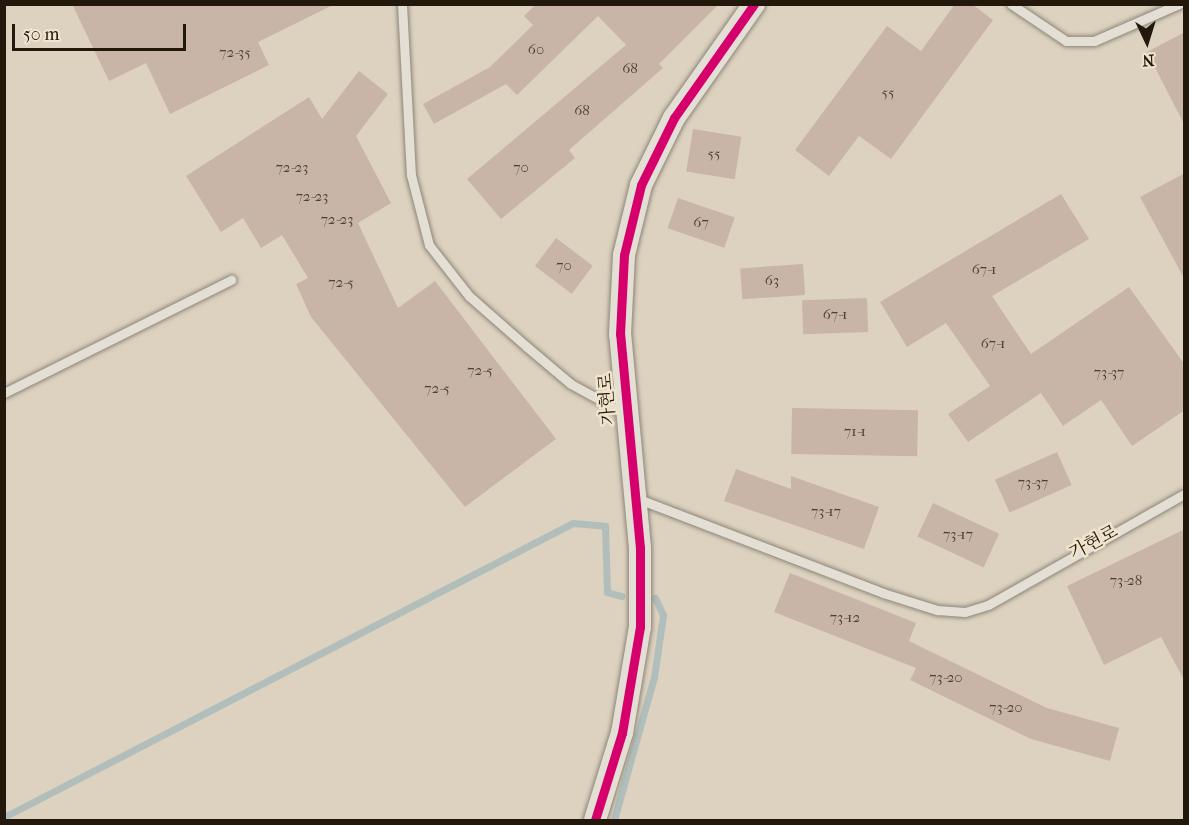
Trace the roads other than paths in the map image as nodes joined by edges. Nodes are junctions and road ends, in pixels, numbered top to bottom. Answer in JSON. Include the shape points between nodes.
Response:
{"nodes":[{"id":1,"x":402,"y":4,"type":"edge"},
{"id":2,"x":754,"y":4,"type":"edge"},
{"id":3,"x":1011,"y":4,"type":"edge"},
{"id":4,"x":1179,"y":4,"type":"edge"},
{"id":5,"x":231,"y":280,"type":"dead end"},
{"id":6,"x":4,"y":393,"type":"edge"},
{"id":7,"x":624,"y":413,"type":"junction"},
{"id":8,"x":1185,"y":494,"type":"edge"},
{"id":9,"x":634,"y":497,"type":"junction"},
{"id":10,"x":596,"y":820,"type":"edge"}],
"edges":[{"from":1,"to":7,"type":"lane","name":"가현로","via":[[411,175],[429,245],[469,296],[527,347],[571,384]]},
{"from":2,"to":7,"type":"street","name":"가현로","via":[[674,118],[641,185],[624,255],[620,334]]},
{"from":3,"to":4,"type":"lane","via":[[1066,41],[1094,41]]},
{"from":5,"to":6,"type":"lane"},
{"from":7,"to":9,"type":"street","name":"가현로"},
{"from":8,"to":9,"type":"lane","name":"가현로","via":[[988,605],[965,612],[937,610],[883,593]]},
{"from":9,"to":10,"type":"street","name":"가현로","via":[[640,548],[638,649],[622,733]]}]}
